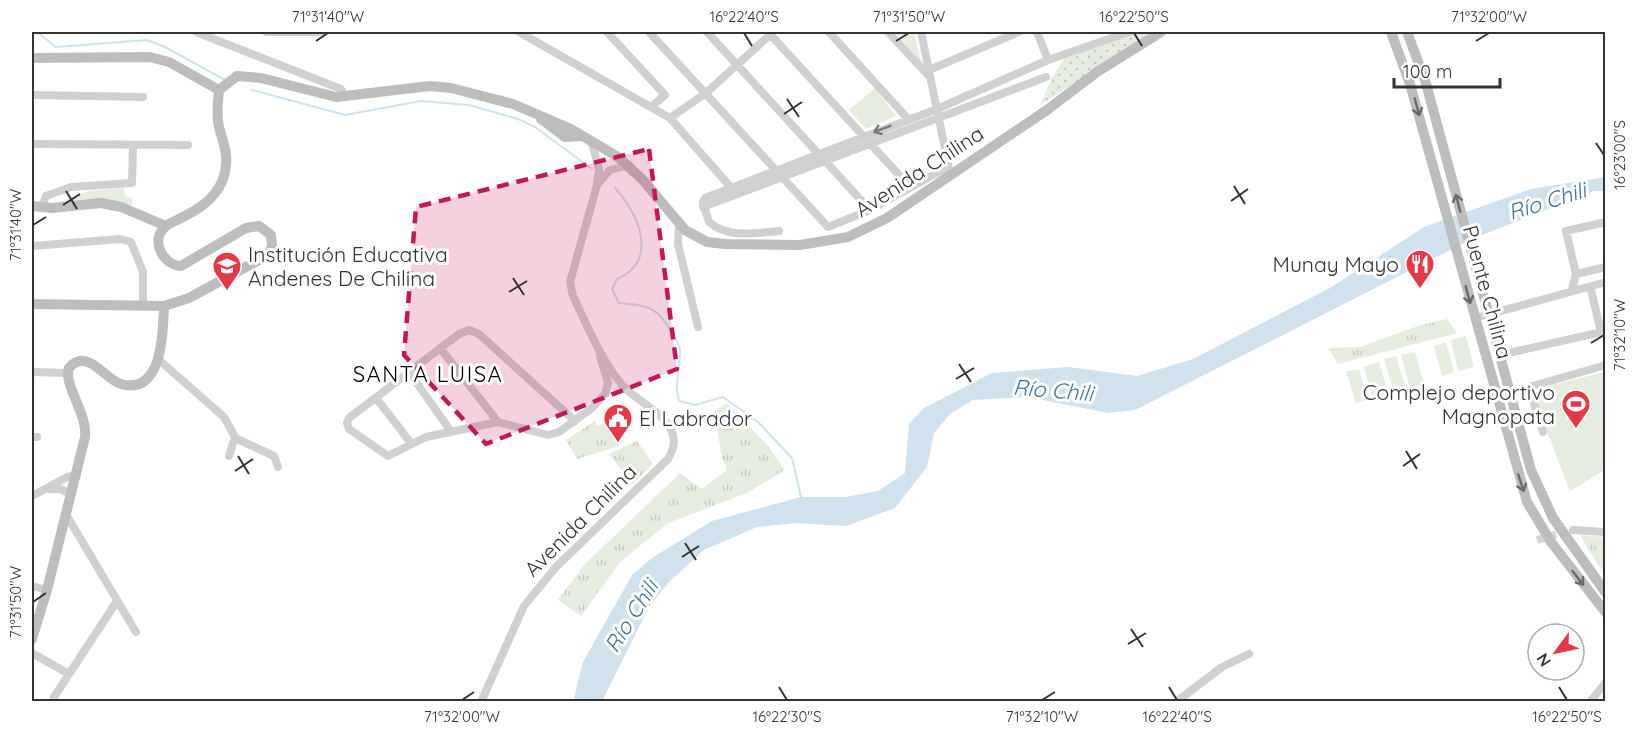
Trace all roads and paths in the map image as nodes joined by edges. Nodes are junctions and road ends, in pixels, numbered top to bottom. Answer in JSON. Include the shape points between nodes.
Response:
{"nodes":[{"id":1,"x":196,"y":32,"type":"edge"},
{"id":2,"x":269,"y":32,"type":"edge"},
{"id":3,"x":321,"y":32,"type":"edge"},
{"id":4,"x":519,"y":32,"type":"edge"},
{"id":5,"x":607,"y":32,"type":"edge"},
{"id":6,"x":650,"y":32,"type":"edge"},
{"id":7,"x":707,"y":32,"type":"edge"},
{"id":8,"x":770,"y":32,"type":"edge"},
{"id":9,"x":888,"y":32,"type":"edge"},
{"id":10,"x":922,"y":32,"type":"edge"},
{"id":11,"x":1019,"y":32,"type":"edge"},
{"id":12,"x":1037,"y":32,"type":"edge"},
{"id":13,"x":1125,"y":32,"type":"edge"},
{"id":14,"x":1161,"y":32,"type":"edge"},
{"id":15,"x":1391,"y":32,"type":"edge"},
{"id":16,"x":1407,"y":32,"type":"edge"},
{"id":17,"x":834,"y":33,"type":"edge"},
{"id":18,"x":32,"y":58,"type":"edge"},
{"id":19,"x":1048,"y":60,"type":"junction"},
{"id":20,"x":737,"y":64,"type":"junction"},
{"id":21,"x":930,"y":74,"type":"junction"},
{"id":22,"x":1046,"y":77,"type":"dead end"},
{"id":23,"x":223,"y":86,"type":"junction"},
{"id":24,"x":706,"y":93,"type":"junction"},
{"id":25,"x":32,"y":95,"type":"edge"},
{"id":26,"x":143,"y":97,"type":"dead end"},
{"id":27,"x":345,"y":97,"type":"junction"},
{"id":28,"x":651,"y":107,"type":"junction"},
{"id":29,"x":937,"y":109,"type":"junction"},
{"id":30,"x":670,"y":118,"type":"junction"},
{"id":31,"x":939,"y":118,"type":"junction"},
{"id":32,"x":908,"y":119,"type":"junction"},
{"id":33,"x":864,"y":136,"type":"junction"},
{"id":34,"x":587,"y":138,"type":"junction"},
{"id":35,"x":32,"y":144,"type":"edge"},
{"id":36,"x":870,"y":144,"type":"junction"},
{"id":37,"x":188,"y":145,"type":"dead end"},
{"id":38,"x":133,"y":147,"type":"junction"},
{"id":39,"x":819,"y":154,"type":"junction"},
{"id":40,"x":825,"y":161,"type":"junction"},
{"id":41,"x":628,"y":165,"type":"junction"},
{"id":42,"x":950,"y":172,"type":"junction"},
{"id":43,"x":780,"y":174,"type":"junction"},
{"id":44,"x":597,"y":184,"type":"junction"},
{"id":45,"x":910,"y":187,"type":"junction"},
{"id":46,"x":734,"y":191,"type":"junction"},
{"id":47,"x":37,"y":206,"type":"edge"},
{"id":48,"x":870,"y":210,"type":"junction"},
{"id":49,"x":679,"y":222,"type":"junction"},
{"id":50,"x":1605,"y":222,"type":"edge"},
{"id":51,"x":166,"y":226,"type":"junction"},
{"id":52,"x":779,"y":231,"type":"dead end"},
{"id":53,"x":32,"y":246,"type":"edge"},
{"id":54,"x":1605,"y":267,"type":"edge"},
{"id":55,"x":1576,"y":274,"type":"junction"},
{"id":56,"x":1605,"y":282,"type":"edge"},
{"id":57,"x":1572,"y":289,"type":"junction"},
{"id":58,"x":1591,"y":290,"type":"dead end"},
{"id":59,"x":32,"y":304,"type":"edge"},
{"id":60,"x":143,"y":305,"type":"junction"},
{"id":61,"x":164,"y":306,"type":"junction"},
{"id":62,"x":1483,"y":316,"type":"dead end"},
{"id":63,"x":698,"y":327,"type":"dead end"},
{"id":64,"x":1603,"y":332,"type":"edge"},
{"id":65,"x":596,"y":342,"type":"junction"},
{"id":66,"x":440,"y":348,"type":"junction"},
{"id":67,"x":1514,"y":352,"type":"dead end"},
{"id":68,"x":159,"y":360,"type":"junction"},
{"id":69,"x":1605,"y":365,"type":"edge"},
{"id":70,"x":32,"y":372,"type":"edge"},
{"id":71,"x":409,"y":372,"type":"junction"},
{"id":72,"x":67,"y":373,"type":"junction"},
{"id":73,"x":376,"y":398,"type":"junction"},
{"id":74,"x":575,"y":421,"type":"junction"},
{"id":75,"x":498,"y":422,"type":"junction"},
{"id":76,"x":450,"y":430,"type":"junction"},
{"id":77,"x":1542,"y":432,"type":"dead end"},
{"id":78,"x":235,"y":438,"type":"junction"},
{"id":79,"x":411,"y":443,"type":"junction"},
{"id":80,"x":229,"y":456,"type":"dead end"},
{"id":81,"x":278,"y":467,"type":"dead end"},
{"id":82,"x":77,"y":475,"type":"junction"},
{"id":83,"x":48,"y":489,"type":"junction"},
{"id":84,"x":71,"y":494,"type":"junction"},
{"id":85,"x":32,"y":496,"type":"edge"},
{"id":86,"x":66,"y":516,"type":"junction"},
{"id":87,"x":1605,"y":532,"type":"edge"},
{"id":88,"x":1569,"y":534,"type":"junction"},
{"id":89,"x":79,"y":535,"type":"junction"},
{"id":90,"x":60,"y":538,"type":"junction"},
{"id":91,"x":32,"y":586,"type":"edge"},
{"id":92,"x":47,"y":590,"type":"junction"},
{"id":93,"x":1605,"y":593,"type":"edge"},
{"id":94,"x":117,"y":601,"type":"junction"},
{"id":95,"x":1605,"y":613,"type":"edge"},
{"id":96,"x":136,"y":632,"type":"dead end"},
{"id":97,"x":32,"y":639,"type":"edge"},
{"id":98,"x":32,"y":653,"type":"edge"},
{"id":99,"x":1249,"y":654,"type":"dead end"},
{"id":100,"x":69,"y":674,"type":"junction"},
{"id":101,"x":1605,"y":682,"type":"edge"},
{"id":102,"x":54,"y":697,"type":"dead end"},
{"id":103,"x":481,"y":702,"type":"edge"},
{"id":104,"x":1176,"y":702,"type":"edge"},
{"id":105,"x":1590,"y":702,"type":"edge"}],
"edges":[{"from":1,"to":27,"type":"street","via":[[341,89]]},
{"from":2,"to":3,"type":"street"},
{"from":4,"to":28,"type":"street"},
{"from":5,"to":28,"type":"street","via":[[665,95]]},
{"from":6,"to":24,"type":"street"},
{"from":7,"to":20,"type":"street"},
{"from":8,"to":20,"type":"street"},
{"from":8,"to":33,"type":"street"},
{"from":9,"to":21,"type":"street"},
{"from":10,"to":21,"type":"street"},
{"from":11,"to":21,"type":"street"},
{"from":12,"to":19,"type":"street"},
{"from":13,"to":19,"type":"street"},
{"from":14,"to":42,"type":"street","name":"Avenida Chilina"},
{"from":15,"to":95,"type":"street","name":"Puente Chilina","one_way":true,"via":[[1410,84],[1527,502],[1551,542]]},
{"from":88,"to":16,"type":"street","name":"Puente Chilina","one_way":true,"via":[[1540,495],[1531,470],[1425,80]]},
{"from":17,"to":32,"type":"street"},
{"from":18,"to":23,"type":"street","via":[[150,57]]},
{"from":19,"to":29,"type":"street"},
{"from":20,"to":24,"type":"street"},
{"from":20,"to":39,"type":"street"},
{"from":21,"to":29,"type":"street"},
{"from":22,"to":31,"type":"street"},
{"from":23,"to":27,"type":"street","name":"Avenida Chilina","via":[[237,76],[261,78],[322,95]]},
{"from":23,"to":51,"type":"street","via":[[217,108],[218,126],[227,151],[221,185],[201,208]]},
{"from":24,"to":30,"type":"street"},
{"from":24,"to":43,"type":"street"},
{"from":25,"to":26,"type":"street"},
{"from":27,"to":34,"type":"street","name":"Avenida Chilina","via":[[414,86],[451,88],[534,112]]},
{"from":28,"to":30,"type":"street"},
{"from":29,"to":31,"type":"street"},
{"from":29,"to":32,"type":"street"},
{"from":30,"to":46,"type":"street"},
{"from":31,"to":36,"type":"street"},
{"from":31,"to":42,"type":"street"},
{"from":32,"to":33,"type":"street","one_way":true},
{"from":33,"to":36,"type":"street"},
{"from":33,"to":39,"type":"street"},
{"from":34,"to":41,"type":"street","name":"Avenida Chilina"},
{"from":34,"to":44,"type":"street","name":"Avenida Chilina","via":[[598,162]]},
{"from":35,"to":38,"type":"street"},
{"from":36,"to":40,"type":"street"},
{"from":36,"to":45,"type":"street"},
{"from":37,"to":38,"type":"street"},
{"from":38,"to":47,"type":"street","via":[[132,183],[71,187],[46,196]]},
{"from":39,"to":40,"type":"street"},
{"from":39,"to":43,"type":"street"},
{"from":40,"to":43,"type":"street"},
{"from":40,"to":48,"type":"street"},
{"from":41,"to":44,"type":"street","via":[[610,170]]},
{"from":41,"to":49,"type":"street","name":"Avenida Chilina"},
{"from":42,"to":45,"type":"street","via":[[940,171]]},
{"from":42,"to":49,"type":"street","name":"Avenida Chilina","via":[[863,231],[829,242],[707,242]]},
{"from":43,"to":46,"type":"street"},
{"from":43,"to":48,"type":"street","via":[[828,227]]},
{"from":44,"to":65,"type":"street","name":"Avenida Chilina","via":[[570,282]]},
{"from":45,"to":48,"type":"street"},
{"from":46,"to":52,"type":"street","via":[[705,198],[703,207],[709,222],[725,232],[740,234]]},
{"from":47,"to":51,"type":"street","via":[[101,203]]},
{"from":49,"to":63,"type":"street","via":[[678,244]]},
{"from":50,"to":55,"type":"street","via":[[1566,231]]},
{"from":51,"to":61,"type":"street","via":[[160,234],[159,247],[176,266],[194,261],[253,226],[268,231],[272,246],[268,255],[189,298]]},
{"from":53,"to":60,"type":"street","via":[[120,239],[131,242],[143,272]]},
{"from":54,"to":55,"type":"street"},
{"from":55,"to":57,"type":"street"},
{"from":56,"to":57,"type":"street"},
{"from":57,"to":62,"type":"street"},
{"from":58,"to":64,"type":"street"},
{"from":59,"to":60,"type":"street"},
{"from":60,"to":61,"type":"street"},
{"from":61,"to":68,"type":"street"},
{"from":64,"to":67,"type":"street"},
{"from":65,"to":74,"type":"street","via":[[608,383],[605,394]]},
{"from":65,"to":103,"type":"street","name":"Avenida Chilina","via":[[621,383],[672,431],[674,448],[668,459],[556,567],[524,606]]},
{"from":66,"to":71,"type":"street"},
{"from":66,"to":74,"type":"street","via":[[464,331],[474,331]]},
{"from":66,"to":75,"type":"street"},
{"from":68,"to":72,"type":"street","via":[[153,372],[130,386],[118,383],[90,363],[74,362]]},
{"from":68,"to":78,"type":"street","via":[[224,417]]},
{"from":69,"to":77,"type":"street","via":[[1529,387]]},
{"from":70,"to":72,"type":"street"},
{"from":71,"to":73,"type":"street"},
{"from":71,"to":76,"type":"street"},
{"from":72,"to":82,"type":"street","via":[[87,427]]},
{"from":73,"to":79,"type":"street"},
{"from":73,"to":79,"type":"street","via":[[349,418],[348,427],[388,456]]},
{"from":74,"to":75,"type":"street","via":[[548,435]]},
{"from":75,"to":76,"type":"street"},
{"from":76,"to":79,"type":"street"},
{"from":78,"to":80,"type":"street"},
{"from":78,"to":81,"type":"street","via":[[274,456]]},
{"from":82,"to":83,"type":"street"},
{"from":82,"to":84,"type":"street"},
{"from":83,"to":84,"type":"street"},
{"from":83,"to":85,"type":"street"},
{"from":84,"to":86,"type":"street"},
{"from":86,"to":89,"type":"street"},
{"from":86,"to":90,"type":"street"},
{"from":87,"to":88,"type":"street"},
{"from":88,"to":93,"type":"street","name":"Puente Chilina"},
{"from":89,"to":90,"type":"street","via":[[70,533]]},
{"from":89,"to":94,"type":"street"},
{"from":90,"to":92,"type":"street"},
{"from":91,"to":92,"type":"street"},
{"from":92,"to":97,"type":"street"},
{"from":94,"to":96,"type":"street"},
{"from":94,"to":100,"type":"street"},
{"from":98,"to":100,"type":"street"},
{"from":99,"to":104,"type":"street","via":[[1222,667]]},
{"from":100,"to":102,"type":"street"},
{"from":101,"to":105,"type":"street"}]}
